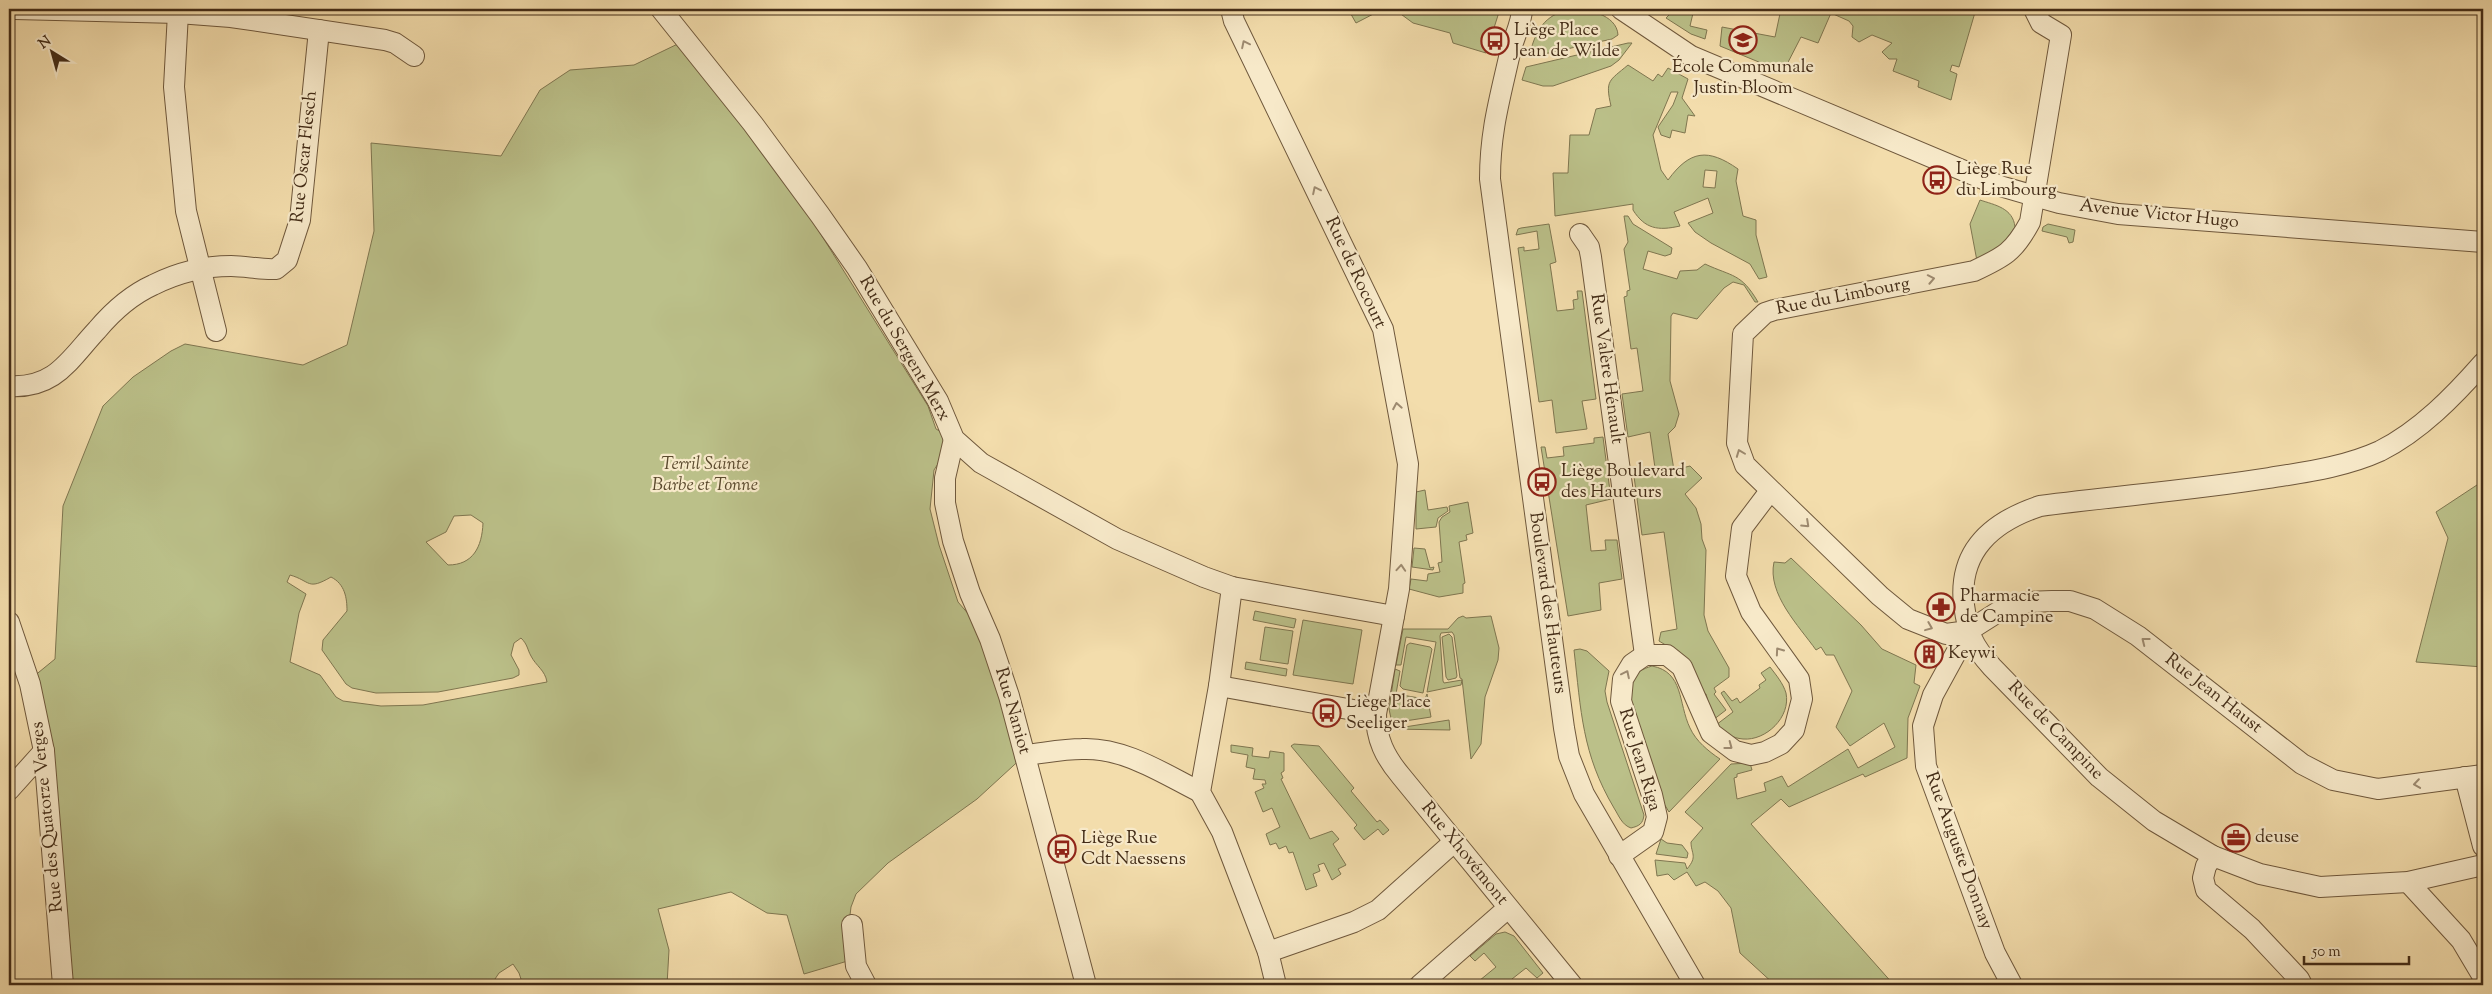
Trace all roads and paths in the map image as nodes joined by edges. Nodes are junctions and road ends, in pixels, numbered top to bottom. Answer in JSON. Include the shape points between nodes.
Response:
{"nodes":[{"id":1,"x":15,"y":9,"type":"edge"},
{"id":2,"x":661,"y":9,"type":"edge"},
{"id":3,"x":1231,"y":9,"type":"edge"},
{"id":4,"x":2034,"y":9,"type":"edge"},
{"id":5,"x":1527,"y":11,"type":"edge"},
{"id":6,"x":1629,"y":12,"type":"edge"},
{"id":7,"x":178,"y":13,"type":"junction"},
{"id":8,"x":319,"y":30,"type":"junction"},
{"id":9,"x":414,"y":56,"type":"dead end"},
{"id":10,"x":2033,"y":197,"type":"junction"},
{"id":11,"x":1580,"y":234,"type":"dead end"},
{"id":12,"x":2483,"y":242,"type":"edge"},
{"id":13,"x":200,"y":268,"type":"junction"},
{"id":14,"x":216,"y":332,"type":"dead end"},
{"id":15,"x":2483,"y":363,"type":"edge"},
{"id":16,"x":9,"y":386,"type":"edge"},
{"id":17,"x":954,"y":439,"type":"junction"},
{"id":18,"x":1770,"y":490,"type":"junction"},
{"id":19,"x":1232,"y":587,"type":"junction"},
{"id":20,"x":1394,"y":616,"type":"junction"},
{"id":21,"x":9,"y":622,"type":"edge"},
{"id":22,"x":1968,"y":631,"type":"junction"},
{"id":23,"x":1645,"y":655,"type":"junction"},
{"id":24,"x":1219,"y":686,"type":"junction"},
{"id":25,"x":1376,"y":714,"type":"junction"},
{"id":26,"x":44,"y":751,"type":"junction"},
{"id":27,"x":1025,"y":755,"type":"junction"},
{"id":28,"x":2474,"y":776,"type":"edge"},
{"id":29,"x":9,"y":790,"type":"edge"},
{"id":30,"x":1200,"y":792,"type":"junction"},
{"id":31,"x":1455,"y":841,"type":"junction"},
{"id":32,"x":2483,"y":846,"type":"edge"},
{"id":33,"x":1619,"y":856,"type":"junction"},
{"id":34,"x":2213,"y":856,"type":"junction"},
{"id":35,"x":2483,"y":865,"type":"edge"},
{"id":36,"x":2408,"y":882,"type":"junction"},
{"id":37,"x":1508,"y":908,"type":"junction"},
{"id":38,"x":852,"y":925,"type":"dead end"},
{"id":39,"x":1268,"y":952,"type":"junction"},
{"id":40,"x":2483,"y":976,"type":"edge"},
{"id":41,"x":63,"y":985,"type":"edge"},
{"id":42,"x":866,"y":985,"type":"edge"},
{"id":43,"x":1086,"y":985,"type":"edge"},
{"id":44,"x":1276,"y":985,"type":"edge"},
{"id":45,"x":1420,"y":985,"type":"edge"},
{"id":46,"x":1572,"y":985,"type":"edge"},
{"id":47,"x":1695,"y":985,"type":"edge"},
{"id":48,"x":2012,"y":985,"type":"edge"},
{"id":49,"x":2302,"y":985,"type":"edge"}],
"edges":[{"from":1,"to":7,"type":"street"},
{"from":2,"to":17,"type":"street","name":"Rue du Sergent Merx","via":[[753,124],[857,268],[938,401]]},
{"from":20,"to":3,"type":"street","name":"Rue de Rocourt","one_way":true,"via":[[1399,589],[1408,464],[1384,329]]},
{"from":4,"to":10,"type":"street","name":"Rue du Limbourg","via":[[2041,23],[2061,35]]},
{"from":5,"to":33,"type":"street","name":"Boulevard des Hauteurs","via":[[1510,52],[1496,110],[1490,162],[1492,197],[1569,756],[1584,794]]},
{"from":6,"to":10,"type":"street","name":"Avenue Victor Hugo","via":[[1691,56]]},
{"from":7,"to":8,"type":"street"},
{"from":7,"to":13,"type":"street","via":[[174,87],[186,211]]},
{"from":8,"to":9,"type":"street","via":[[385,40]]},
{"from":8,"to":13,"type":"street","name":"Rue Oscar Flesch","via":[[300,220],[287,260],[276,268],[268,269]]},
{"from":10,"to":12,"type":"street","name":"Avenue Victor Hugo","via":[[2118,214]]},
{"from":18,"to":10,"type":"street","name":"Rue du Limbourg","one_way":true,"via":[[1745,465],[1736,443],[1743,334],[1765,313],[1774,310],[1974,271],[2004,257],[2020,240],[2030,222]]},
{"from":11,"to":23,"type":"street","name":"Rue Valère Hénault","via":[[1589,247],[1591,257]]},
{"from":13,"to":14,"type":"street"},
{"from":13,"to":16,"type":"street","name":"Rue Oscar Flesch","via":[[166,279],[129,299],[52,377],[32,385]]},
{"from":15,"to":22,"type":"street","name":"Rue de Campine","via":[[2455,394],[2414,429],[2380,451],[2325,469],[2228,485],[2040,506],[2020,512],[1987,535],[1970,560],[1962,588]]},
{"from":17,"to":19,"type":"street","name":"Rue du Sergent Merx","via":[[981,463],[1117,540]]},
{"from":17,"to":27,"type":"street","name":"Rue Naniot","via":[[945,478],[945,504],[970,593],[993,647]]},
{"from":18,"to":22,"type":"street","name":"Rue du Limbourg","one_way":true,"via":[[1908,619],[1946,634]]},
{"from":23,"to":18,"type":"street","one_way":true,"via":[[1667,655],[1682,667],[1711,733],[1735,751],[1766,752],[1781,744],[1794,730],[1802,699],[1799,679],[1751,612],[1736,576],[1742,528]]},
{"from":19,"to":20,"type":"street","name":"Rue du Sergent Merx"},
{"from":19,"to":24,"type":"street"},
{"from":20,"to":25,"type":"street","name":"Rue de Rocourt"},
{"from":21,"to":26,"type":"street","name":"Rue des Quatorze Verges","via":[[32,692]]},
{"from":28,"to":22,"type":"street","name":"Rue Jean Haust","one_way":true,"via":[[2378,789],[2333,780],[2302,764],[2130,630],[2095,609],[2070,601],[2029,602],[1998,612]]},
{"from":22,"to":34,"type":"street","name":"Rue de Campine","via":[[1980,654],[2099,777],[2154,821]]},
{"from":22,"to":48,"type":"street","name":"Rue Auguste Donnay","via":[[1934,695],[1924,726],[1926,766],[1994,953]]},
{"from":33,"to":23,"type":"street","name":"Rue Jean Riga","one_way":true,"via":[[1653,832],[1657,817],[1621,701],[1623,679],[1632,664]]},
{"from":24,"to":25,"type":"street"},
{"from":24,"to":30,"type":"street"},
{"from":25,"to":31,"type":"street","name":"Rue Xhovémont","via":[[1379,740],[1390,763]]},
{"from":26,"to":29,"type":"street"},
{"from":26,"to":41,"type":"street","name":"Rue des Quatorze Verges"},
{"from":27,"to":30,"type":"street","via":[[1084,748],[1110,752],[1142,762]]},
{"from":27,"to":43,"type":"street","name":"Rue Naniot"},
{"from":28,"to":32,"type":"street","name":"Rue Jean Haust"},
{"from":30,"to":39,"type":"street","via":[[1222,832]]},
{"from":31,"to":37,"type":"street","name":"Rue Xhovémont"},
{"from":31,"to":39,"type":"street","via":[[1378,910],[1354,922]]},
{"from":33,"to":47,"type":"street","name":"Boulevard des Hauteurs"},
{"from":34,"to":36,"type":"street","name":"Rue de Campine","via":[[2260,874],[2320,887]]},
{"from":34,"to":49,"type":"street","via":[[2203,878],[2206,890],[2252,929]]},
{"from":35,"to":36,"type":"street","name":"Rue de Campine"},
{"from":36,"to":40,"type":"street","via":[[2461,940]]},
{"from":37,"to":45,"type":"street"},
{"from":37,"to":46,"type":"street","name":"Rue Xhovémont"},
{"from":38,"to":42,"type":"street","via":[[856,966]]},
{"from":39,"to":44,"type":"street"}]}
